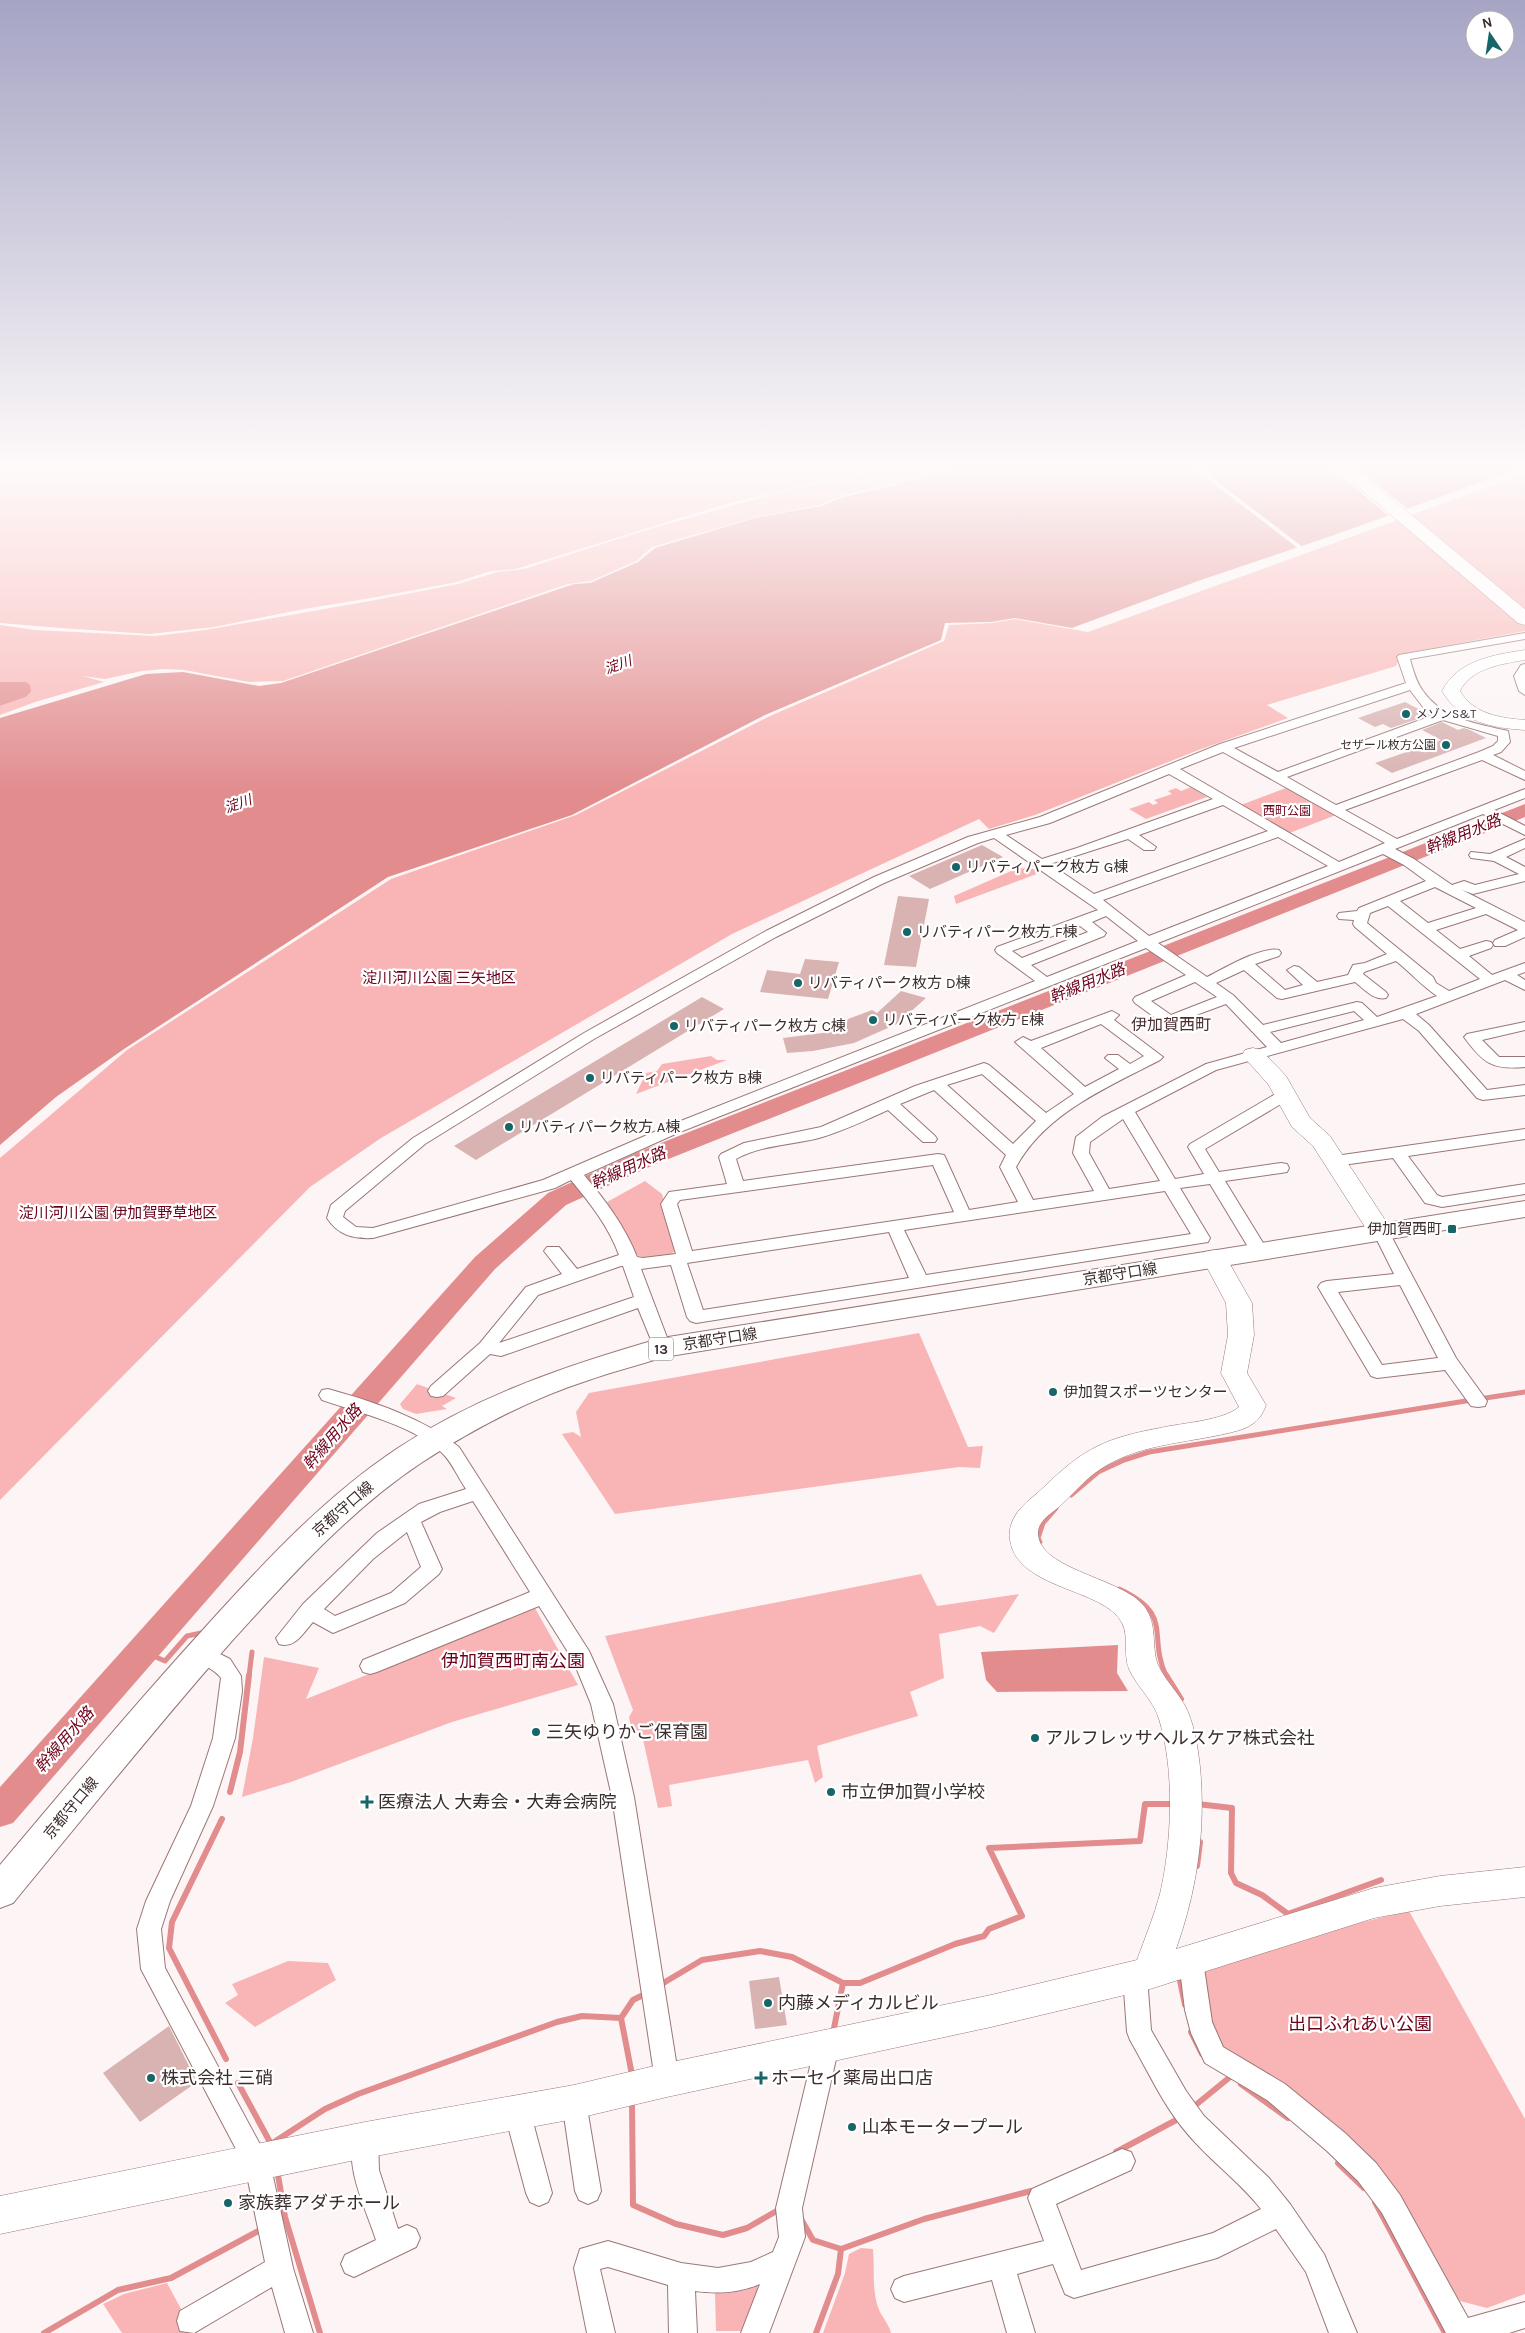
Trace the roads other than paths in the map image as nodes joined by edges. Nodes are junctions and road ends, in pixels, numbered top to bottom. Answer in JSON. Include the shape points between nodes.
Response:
{"nodes":[{"id":1,"x":1473,"y":576,"type":"edge"},
{"id":2,"x":1525,"y":619,"type":"edge"},
{"id":3,"x":1525,"y":636,"type":"edge"},
{"id":4,"x":1525,"y":655,"type":"edge"},
{"id":5,"x":1525,"y":667,"type":"edge"},
{"id":6,"x":1413,"y":685,"type":"junction"},
{"id":7,"x":1525,"y":691,"type":"edge"},
{"id":8,"x":1444,"y":716,"type":"junction"},
{"id":9,"x":1513,"y":731,"type":"edge"},
{"id":10,"x":1224,"y":747,"type":"junction"},
{"id":11,"x":1483,"y":755,"type":"junction"},
{"id":12,"x":1170,"y":769,"type":"junction"},
{"id":13,"x":1525,"y":776,"type":"edge"},
{"id":14,"x":1276,"y":777,"type":"junction"},
{"id":15,"x":1525,"y":793,"type":"edge"},
{"id":16,"x":1224,"y":800,"type":"junction"},
{"id":17,"x":1334,"y":810,"type":"junction"},
{"id":18,"x":1490,"y":812,"type":"junction"},
{"id":19,"x":1525,"y":830,"type":"edge"},
{"id":20,"x":1279,"y":832,"type":"junction"},
{"id":21,"x":996,"y":834,"type":"junction"},
{"id":22,"x":1129,"y":834,"type":"junction"},
{"id":23,"x":1525,"y":843,"type":"edge"},
{"id":24,"x":1149,"y":847,"type":"dead end"},
{"id":25,"x":1392,"y":850,"type":"junction"},
{"id":26,"x":1476,"y":855,"type":"dead end"},
{"id":27,"x":1496,"y":856,"type":"junction"},
{"id":28,"x":1041,"y":863,"type":"junction"},
{"id":29,"x":1339,"y":867,"type":"junction"},
{"id":30,"x":1525,"y":872,"type":"edge"},
{"id":31,"x":1525,"y":876,"type":"edge"},
{"id":32,"x":1508,"y":880,"type":"junction"},
{"id":33,"x":1436,"y":882,"type":"junction"},
{"id":34,"x":1525,"y":888,"type":"edge"},
{"id":35,"x":1451,"y":890,"type":"junction"},
{"id":36,"x":1092,"y":899,"type":"junction"},
{"id":37,"x":1390,"y":900,"type":"junction"},
{"id":38,"x":1511,"y":905,"type":"dead end"},
{"id":39,"x":1108,"y":911,"type":"junction"},
{"id":40,"x":1481,"y":911,"type":"dead end"},
{"id":41,"x":1495,"y":914,"type":"junction"},
{"id":42,"x":1363,"y":915,"type":"junction"},
{"id":43,"x":1344,"y":916,"type":"dead end"},
{"id":44,"x":1081,"y":922,"type":"junction"},
{"id":45,"x":1525,"y":928,"type":"edge"},
{"id":46,"x":1425,"y":929,"type":"junction"},
{"id":47,"x":1525,"y":932,"type":"edge"},
{"id":48,"x":1149,"y":943,"type":"junction"},
{"id":49,"x":1274,"y":953,"type":"dead end"},
{"id":50,"x":1396,"y":955,"type":"junction"},
{"id":51,"x":1458,"y":955,"type":"junction"},
{"id":52,"x":1021,"y":964,"type":"junction"},
{"id":53,"x":1246,"y":964,"type":"junction"},
{"id":54,"x":1525,"y":967,"type":"edge"},
{"id":55,"x":1294,"y":970,"type":"dead end"},
{"id":56,"x":1506,"y":974,"type":"junction"},
{"id":57,"x":1358,"y":977,"type":"junction"},
{"id":58,"x":1200,"y":980,"type":"junction"},
{"id":59,"x":1490,"y":980,"type":"junction"},
{"id":60,"x":1046,"y":983,"type":"junction"},
{"id":61,"x":1525,"y":986,"type":"edge"},
{"id":62,"x":1314,"y":987,"type":"junction"},
{"id":63,"x":1381,"y":995,"type":"dead end"},
{"id":64,"x":1447,"y":996,"type":"junction"},
{"id":65,"x":1228,"y":998,"type":"junction"},
{"id":66,"x":1405,"y":1013,"type":"junction"},
{"id":67,"x":1374,"y":1022,"type":"junction"},
{"id":68,"x":1525,"y":1026,"type":"edge"},
{"id":69,"x":1260,"y":1030,"type":"junction"},
{"id":70,"x":1277,"y":1048,"type":"junction"},
{"id":71,"x":1253,"y":1055,"type":"junction"},
{"id":72,"x":1113,"y":1058,"type":"dead end"},
{"id":73,"x":1525,"y":1062,"type":"edge"},
{"id":74,"x":1130,"y":1070,"type":"junction"},
{"id":75,"x":937,"y":1084,"type":"junction"},
{"id":76,"x":1525,"y":1090,"type":"edge"},
{"id":77,"x":1084,"y":1094,"type":"junction"},
{"id":78,"x":1285,"y":1095,"type":"junction"},
{"id":79,"x":890,"y":1103,"type":"junction"},
{"id":80,"x":1126,"y":1111,"type":"junction"},
{"id":81,"x":1046,"y":1121,"type":"junction"},
{"id":82,"x":924,"y":1130,"type":"dead end"},
{"id":83,"x":1525,"y":1134,"type":"edge"},
{"id":84,"x":1397,"y":1152,"type":"junction"},
{"id":85,"x":1013,"y":1154,"type":"junction"},
{"id":86,"x":1335,"y":1162,"type":"junction"},
{"id":87,"x":1281,"y":1168,"type":"dead end"},
{"id":88,"x":574,"y":1173,"type":"junction"},
{"id":89,"x":1215,"y":1178,"type":"junction"},
{"id":90,"x":1170,"y":1185,"type":"junction"},
{"id":91,"x":737,"y":1188,"type":"junction"},
{"id":92,"x":1525,"y":1189,"type":"edge"},
{"id":93,"x":1104,"y":1195,"type":"junction"},
{"id":94,"x":1028,"y":1206,"type":"junction"},
{"id":95,"x":1525,"y":1209,"type":"edge"},
{"id":96,"x":964,"y":1216,"type":"junction"},
{"id":97,"x":894,"y":1226,"type":"junction"},
{"id":98,"x":1381,"y":1232,"type":"junction"},
{"id":99,"x":1259,"y":1251,"type":"junction"},
{"id":100,"x":553,"y":1252,"type":"dead end"},
{"id":101,"x":681,"y":1258,"type":"junction"},
{"id":102,"x":1214,"y":1258,"type":"junction"},
{"id":103,"x":631,"y":1262,"type":"junction"},
{"id":104,"x":573,"y":1276,"type":"junction"},
{"id":105,"x":1406,"y":1279,"type":"junction"},
{"id":106,"x":920,"y":1282,"type":"junction"},
{"id":107,"x":643,"y":1301,"type":"junction"},
{"id":108,"x":486,"y":1347,"type":"junction"},
{"id":109,"x":662,"y":1348,"type":"junction"},
{"id":110,"x":1450,"y":1363,"type":"junction"},
{"id":111,"x":437,"y":1391,"type":"dead end"},
{"id":112,"x":328,"y":1395,"type":"dead end"},
{"id":113,"x":1478,"y":1401,"type":"dead end"},
{"id":114,"x":437,"y":1438,"type":"junction"},
{"id":115,"x":478,"y":1493,"type":"junction"},
{"id":116,"x":410,"y":1519,"type":"junction"},
{"id":117,"x":544,"y":1595,"type":"junction"},
{"id":118,"x":310,"y":1610,"type":"junction"},
{"id":119,"x":286,"y":1638,"type":"dead end"},
{"id":120,"x":202,"y":1653,"type":"junction"},
{"id":121,"x":370,"y":1666,"type":"dead end"},
{"id":122,"x":1525,"y":1882,"type":"edge"},
{"id":123,"x":0,"y":1892,"type":"edge"},
{"id":124,"x":1167,"y":1967,"type":"junction"},
{"id":125,"x":828,"y":2046,"type":"junction"},
{"id":126,"x":667,"y":2080,"type":"junction"},
{"id":127,"x":574,"y":2102,"type":"junction"},
{"id":128,"x":517,"y":2111,"type":"junction"},
{"id":129,"x":365,"y":2140,"type":"junction"},
{"id":130,"x":1122,"y":2161,"type":"dead end"},
{"id":131,"x":257,"y":2163,"type":"junction"},
{"id":132,"x":588,"y":2191,"type":"dead end"},
{"id":133,"x":539,"y":2193,"type":"dead end"},
{"id":134,"x":1281,"y":2213,"type":"junction"},
{"id":135,"x":0,"y":2215,"type":"edge"},
{"id":136,"x":1045,"y":2254,"type":"dead end"},
{"id":137,"x":784,"y":2261,"type":"junction"},
{"id":138,"x":354,"y":2264,"type":"dead end"},
{"id":139,"x":1001,"y":2266,"type":"junction"},
{"id":140,"x":280,"y":2268,"type":"junction"},
{"id":141,"x":682,"y":2276,"type":"junction"},
{"id":142,"x":904,"y":2289,"type":"dead end"},
{"id":143,"x":1525,"y":2315,"type":"edge"},
{"id":144,"x":190,"y":2321,"type":"dead end"},
{"id":145,"x":299,"y":2333,"type":"edge"},
{"id":146,"x":601,"y":2333,"type":"edge"},
{"id":147,"x":683,"y":2333,"type":"edge"},
{"id":148,"x":755,"y":2333,"type":"edge"},
{"id":149,"x":1020,"y":2333,"type":"edge"},
{"id":150,"x":1343,"y":2333,"type":"edge"},
{"id":151,"x":1461,"y":2333,"type":"edge"}],
"edges":[{"from":1,"to":2,"type":"highway"},
{"from":3,"to":6,"type":"street","via":[[1403,657]]},
{"from":4,"to":9,"type":"street","via":[[1470,670],[1453,684],[1451,691],[1454,699],[1473,713],[1502,722]]},
{"from":5,"to":7,"type":"street","via":[[1520,676]]},
{"from":6,"to":8,"type":"street","via":[[1430,707]]},
{"from":6,"to":10,"type":"street"},
{"from":8,"to":9,"type":"street"},
{"from":8,"to":14,"type":"street"},
{"from":9,"to":11,"type":"street","via":[[1498,749]]},
{"from":10,"to":12,"type":"street"},
{"from":10,"to":14,"type":"street"},
{"from":11,"to":13,"type":"street"},
{"from":11,"to":17,"type":"street"},
{"from":12,"to":16,"type":"street"},
{"from":12,"to":21,"type":"street","via":[[1045,820]]},
{"from":14,"to":17,"type":"street"},
{"from":15,"to":18,"type":"street"},
{"from":16,"to":20,"type":"street"},
{"from":16,"to":22,"type":"street"},
{"from":17,"to":25,"type":"street"},
{"from":18,"to":19,"type":"street"},
{"from":18,"to":25,"type":"street"},
{"from":20,"to":29,"type":"street"},
{"from":20,"to":36,"type":"street"},
{"from":21,"to":28,"type":"street"},
{"from":21,"to":88,"type":"street","via":[[973,840],[879,880],[772,934],[589,1036],[420,1142],[337,1209],[335,1218],[343,1228],[358,1234],[373,1233],[549,1184]]},
{"from":22,"to":24,"type":"street"},
{"from":22,"to":28,"type":"street"},
{"from":23,"to":27,"type":"street"},
{"from":25,"to":29,"type":"street"},
{"from":25,"to":33,"type":"street"},
{"from":26,"to":27,"type":"street"},
{"from":27,"to":30,"type":"street"},
{"from":28,"to":36,"type":"street"},
{"from":29,"to":48,"type":"street"},
{"from":31,"to":32,"type":"street"},
{"from":32,"to":34,"type":"street"},
{"from":32,"to":35,"type":"street","via":[[1473,890],[1464,885]]},
{"from":33,"to":35,"type":"street"},
{"from":33,"to":37,"type":"street"},
{"from":35,"to":41,"type":"street"},
{"from":36,"to":39,"type":"street"},
{"from":37,"to":42,"type":"street"},
{"from":37,"to":46,"type":"street"},
{"from":38,"to":41,"type":"street"},
{"from":39,"to":44,"type":"street"},
{"from":39,"to":48,"type":"street"},
{"from":40,"to":46,"type":"street"},
{"from":41,"to":45,"type":"street"},
{"from":42,"to":43,"type":"street"},
{"from":42,"to":50,"type":"street","via":[[1360,924]]},
{"from":44,"to":52,"type":"street","via":[[1099,934]]},
{"from":44,"to":52,"type":"street","via":[[1002,950]]},
{"from":46,"to":51,"type":"street"},
{"from":47,"to":51,"type":"street"},
{"from":48,"to":58,"type":"street"},
{"from":48,"to":60,"type":"street"},
{"from":49,"to":53,"type":"street"},
{"from":50,"to":57,"type":"street","via":[[1358,968],[1355,975]]},
{"from":50,"to":64,"type":"street"},
{"from":51,"to":59,"type":"street"},
{"from":52,"to":60,"type":"street"},
{"from":53,"to":58,"type":"street"},
{"from":53,"to":62,"type":"street","via":[[1282,995]]},
{"from":54,"to":56,"type":"street"},
{"from":55,"to":62,"type":"street"},
{"from":56,"to":59,"type":"street"},
{"from":56,"to":61,"type":"street"},
{"from":57,"to":62,"type":"street"},
{"from":57,"to":63,"type":"street"},
{"from":58,"to":65,"type":"street"},
{"from":58,"to":65,"type":"street","via":[[1140,1000],[1169,1021]]},
{"from":59,"to":64,"type":"street"},
{"from":60,"to":88,"type":"street","via":[[674,1129]]},
{"from":64,"to":66,"type":"street"},
{"from":65,"to":69,"type":"street"},
{"from":66,"to":67,"type":"street"},
{"from":66,"to":76,"type":"street","via":[[1424,1028],[1483,1095]]},
{"from":67,"to":69,"type":"street","via":[[1356,1006]]},
{"from":67,"to":70,"type":"street"},
{"from":68,"to":73,"type":"street","via":[[1472,1037],[1486,1057],[1502,1065]]},
{"from":69,"to":70,"type":"street"},
{"from":70,"to":71,"type":"street"},
{"from":71,"to":78,"type":"street","via":[[1278,1081]]},
{"from":71,"to":80,"type":"street","via":[[1211,1066]]},
{"from":72,"to":74,"type":"street"},
{"from":74,"to":77,"type":"street"},
{"from":74,"to":77,"type":"street","via":[[1155,1057],[1107,1016],[1026,1044]]},
{"from":75,"to":79,"type":"street"},
{"from":75,"to":81,"type":"street","via":[[984,1068]]},
{"from":75,"to":85,"type":"street","via":[[989,1140]]},
{"from":77,"to":81,"type":"street"},
{"from":78,"to":86,"type":"street","via":[[1300,1122],[1322,1141]]},
{"from":78,"to":89,"type":"street","via":[[1196,1147]]},
{"from":79,"to":82,"type":"street"},
{"from":79,"to":91,"type":"street","via":[[826,1130],[734,1152],[727,1156]]},
{"from":80,"to":90,"type":"street"},
{"from":80,"to":93,"type":"street","via":[[1082,1140],[1081,1153]]},
{"from":81,"to":85,"type":"street"},
{"from":83,"to":84,"type":"street"},
{"from":84,"to":86,"type":"street"},
{"from":84,"to":92,"type":"street","via":[[1431,1199],[1442,1202]]},
{"from":85,"to":94,"type":"street","via":[[1008,1167]]},
{"from":86,"to":98,"type":"street"},
{"from":87,"to":89,"type":"street"},
{"from":88,"to":103,"type":"street","via":[[600,1205],[624,1243]]},
{"from":89,"to":90,"type":"street"},
{"from":89,"to":99,"type":"street"},
{"from":90,"to":93,"type":"street"},
{"from":90,"to":106,"type":"street","via":[[1202,1238]]},
{"from":91,"to":96,"type":"street","via":[[938,1160]]},
{"from":91,"to":101,"type":"street","via":[[675,1196],[669,1204]]},
{"from":93,"to":94,"type":"street"},
{"from":94,"to":96,"type":"street"},
{"from":95,"to":98,"type":"main road","name":"京都守口線","number":"13"},
{"from":96,"to":97,"type":"street"},
{"from":97,"to":101,"type":"street"},
{"from":97,"to":106,"type":"street"},
{"from":98,"to":99,"type":"main road","name":"京都守口線","number":"13"},
{"from":98,"to":105,"type":"street"},
{"from":99,"to":102,"type":"main road","name":"京都守口線","number":"13"},
{"from":100,"to":104,"type":"street"},
{"from":101,"to":103,"type":"street","via":[[643,1264]]},
{"from":101,"to":106,"type":"street","via":[[696,1317]]},
{"from":102,"to":109,"type":"main road","name":"京都守口線","number":"13"},
{"from":102,"to":124,"type":"street","via":[[1238,1303],[1241,1335],[1234,1373],[1253,1405],[1251,1412],[1227,1424],[1153,1439],[1098,1457],[1082,1468],[1028,1520],[1023,1533],[1031,1556],[1045,1567],[1117,1598],[1132,1613],[1140,1628],[1144,1668],[1175,1718],[1186,1815]]},
{"from":103,"to":104,"type":"street","via":[[620,1260]]},
{"from":103,"to":107,"type":"street"},
{"from":104,"to":108,"type":"street","via":[[532,1290]]},
{"from":105,"to":110,"type":"street"},
{"from":105,"to":110,"type":"street","via":[[1327,1287],[1377,1372]]},
{"from":107,"to":108,"type":"street","via":[[501,1350]]},
{"from":107,"to":109,"type":"street"},
{"from":108,"to":111,"type":"street"},
{"from":109,"to":114,"type":"main road","name":"京都守口線","number":"13","via":[[559,1380],[514,1398]]},
{"from":110,"to":113,"type":"street"},
{"from":112,"to":114,"type":"street","via":[[397,1419]]},
{"from":114,"to":115,"type":"street","via":[[452,1452]]},
{"from":114,"to":120,"type":"main road","name":"京都守口線","number":"13","via":[[360,1492],[290,1557]]},
{"from":115,"to":116,"type":"street","via":[[421,1512]]},
{"from":115,"to":117,"type":"street"},
{"from":116,"to":118,"type":"street","via":[[380,1541]]},
{"from":116,"to":118,"type":"street","via":[[432,1569],[398,1598],[333,1625]]},
{"from":117,"to":121,"type":"street"},
{"from":117,"to":126,"type":"street","via":[[582,1657],[602,1704],[623,1797]]},
{"from":118,"to":119,"type":"street"},
{"from":120,"to":123,"type":"main road","name":"京都守口線","number":"13"},
{"from":120,"to":131,"type":"street","via":[[223,1665],[231,1676],[225,1729],[202,1806],[158,1901],[149,1929],[153,1969]]},
{"from":122,"to":124,"type":"street","via":[[1440,1891],[1374,1903]]},
{"from":124,"to":125,"type":"street","via":[[991,2011]]},
{"from":124,"to":134,"type":"street","via":[[1139,2032],[1195,2124],[1260,2187]]},
{"from":124,"to":151,"type":"street","via":[[1198,2014],[1214,2055],[1276,2092],[1367,2172],[1391,2204]]},
{"from":125,"to":126,"type":"street"},
{"from":125,"to":137,"type":"street","via":[[789,2208],[792,2237]]},
{"from":126,"to":127,"type":"street"},
{"from":127,"to":128,"type":"street"},
{"from":127,"to":132,"type":"street"},
{"from":128,"to":129,"type":"street"},
{"from":128,"to":133,"type":"street"},
{"from":129,"to":131,"type":"street"},
{"from":129,"to":138,"type":"street","via":[[366,2170],[399,2242]]},
{"from":130,"to":134,"type":"street","via":[[1041,2198],[1074,2285],[1217,2245]]},
{"from":131,"to":135,"type":"street"},
{"from":131,"to":140,"type":"street"},
{"from":134,"to":150,"type":"street","via":[[1315,2263]]},
{"from":136,"to":139,"type":"street"},
{"from":137,"to":141,"type":"street","via":[[751,2275],[718,2281]]},
{"from":137,"to":148,"type":"street"},
{"from":139,"to":142,"type":"street"},
{"from":139,"to":149,"type":"street"},
{"from":140,"to":144,"type":"street"},
{"from":140,"to":145,"type":"street"},
{"from":141,"to":146,"type":"street","via":[[608,2254],[589,2258],[587,2268]]},
{"from":141,"to":147,"type":"street"},
{"from":143,"to":151,"type":"street"}]}
